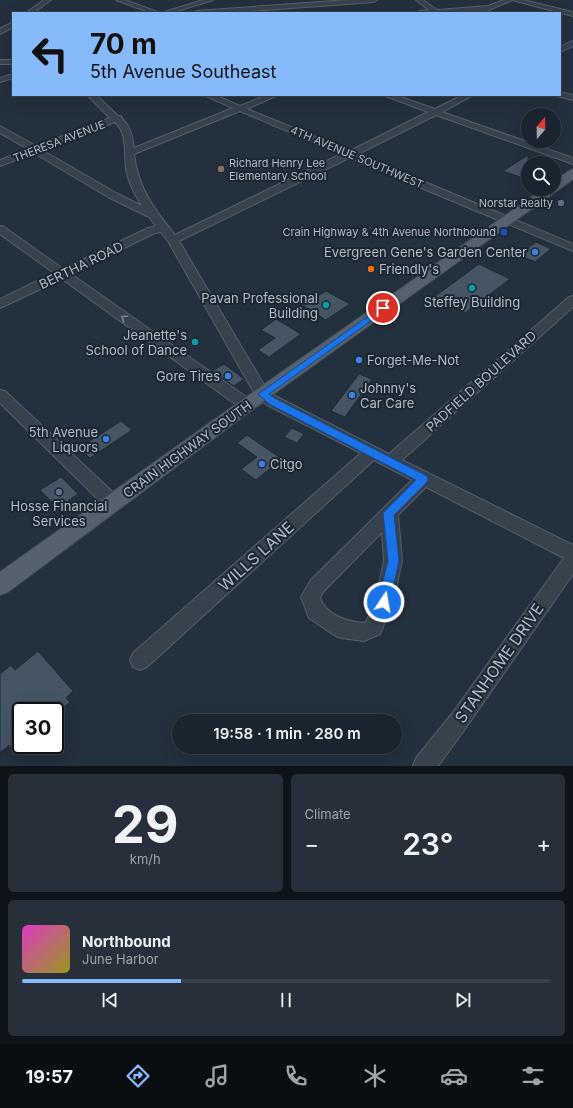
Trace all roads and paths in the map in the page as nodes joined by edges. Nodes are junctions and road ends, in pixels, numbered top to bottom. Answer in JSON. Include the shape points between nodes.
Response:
{"nodes":[{"id":1,"x":48,"y":0,"type":"edge"},
{"id":2,"x":119,"y":0,"type":"edge"},
{"id":3,"x":210,"y":0,"type":"edge"},
{"id":4,"x":374,"y":0,"type":"edge"},
{"id":5,"x":419,"y":0,"type":"edge"},
{"id":6,"x":509,"y":0,"type":"edge"},
{"id":7,"x":515,"y":0,"type":"edge"},
{"id":8,"x":337,"y":4,"type":"edge"},
{"id":9,"x":489,"y":8,"type":"junction"},
{"id":10,"x":30,"y":12,"type":"edge"},
{"id":11,"x":154,"y":12,"type":"edge"},
{"id":12,"x":168,"y":12,"type":"edge"},
{"id":13,"x":212,"y":12,"type":"edge"},
{"id":14,"x":436,"y":12,"type":"edge"},
{"id":15,"x":479,"y":12,"type":"edge"},
{"id":16,"x":573,"y":14,"type":"edge"},
{"id":17,"x":12,"y":25,"type":"edge"},
{"id":18,"x":0,"y":32,"type":"edge"},
{"id":19,"x":573,"y":43,"type":"edge"},
{"id":20,"x":561,"y":48,"type":"edge"},
{"id":21,"x":573,"y":51,"type":"edge"},
{"id":22,"x":0,"y":62,"type":"edge"},
{"id":23,"x":12,"y":62,"type":"edge"},
{"id":24,"x":12,"y":76,"type":"edge"},
{"id":25,"x":0,"y":80,"type":"edge"},
{"id":26,"x":561,"y":94,"type":"edge"},
{"id":27,"x":91,"y":96,"type":"edge"},
{"id":28,"x":210,"y":96,"type":"edge"},
{"id":29,"x":272,"y":96,"type":"edge"},
{"id":30,"x":390,"y":96,"type":"edge"},
{"id":31,"x":468,"y":96,"type":"edge"},
{"id":32,"x":573,"y":98,"type":"edge"},
{"id":33,"x":240,"y":109,"type":"junction"},
{"id":34,"x":435,"y":112,"type":"junction"},
{"id":35,"x":118,"y":118,"type":"junction"},
{"id":36,"x":0,"y":129,"type":"edge"},
{"id":37,"x":35,"y":149,"type":"junction"},
{"id":38,"x":129,"y":153,"type":"junction"},
{"id":39,"x":349,"y":154,"type":"junction"},
{"id":40,"x":573,"y":161,"type":"edge"},
{"id":41,"x":0,"y":163,"type":"edge"},
{"id":42,"x":573,"y":173,"type":"edge"},
{"id":43,"x":561,"y":182,"type":"edge"},
{"id":44,"x":541,"y":196,"type":"edge"},
{"id":45,"x":153,"y":216,"type":"junction"},
{"id":46,"x":506,"y":220,"type":"junction"},
{"id":47,"x":162,"y":228,"type":"junction"},
{"id":48,"x":0,"y":229,"type":"edge"},
{"id":49,"x":173,"y":240,"type":"junction"},
{"id":50,"x":573,"y":248,"type":"edge"},
{"id":51,"x":62,"y":274,"type":"junction"},
{"id":52,"x":573,"y":300,"type":"edge"},
{"id":53,"x":0,"y":304,"type":"edge"},
{"id":54,"x":262,"y":394,"type":"junction"},
{"id":55,"x":0,"y":395,"type":"edge"},
{"id":56,"x":247,"y":406,"type":"junction"},
{"id":57,"x":372,"y":453,"type":"junction"},
{"id":58,"x":390,"y":462,"type":"junction"},
{"id":59,"x":423,"y":479,"type":"junction"},
{"id":60,"x":113,"y":503,"type":"junction"},
{"id":61,"x":389,"y":513,"type":"junction"},
{"id":62,"x":573,"y":554,"type":"edge"},
{"id":63,"x":573,"y":559,"type":"edge"},
{"id":64,"x":0,"y":585,"type":"edge"},
{"id":65,"x":140,"y":660,"type":"dead end"},
{"id":66,"x":424,"y":766,"type":"edge"}],
"edges":[{"from":1,"to":10,"type":"street"},
{"from":2,"to":11,"type":"street"},
{"from":3,"to":12,"type":"street"},
{"from":4,"to":8,"type":"street"},
{"from":5,"to":14,"type":"street"},
{"from":6,"to":9,"type":"street"},
{"from":7,"to":16,"type":"street"},
{"from":8,"to":13,"type":"street"},
{"from":9,"to":14,"type":"street"},
{"from":9,"to":15,"type":"street"},
{"from":17,"to":18,"type":"street"},
{"from":19,"to":20,"type":"street"},
{"from":20,"to":21,"type":"street"},
{"from":22,"to":23,"type":"street"},
{"from":24,"to":25,"type":"street"},
{"from":26,"to":32,"type":"street"},
{"from":27,"to":35,"type":"street"},
{"from":28,"to":33,"type":"street","name":"4TH AVENUE SOUTHWEST"},
{"from":29,"to":33,"type":"street"},
{"from":30,"to":34,"type":"street"},
{"from":31,"to":34,"type":"street"},
{"from":33,"to":38,"type":"street"},
{"from":33,"to":39,"type":"street","name":"4TH AVENUE SOUTHWEST"},
{"from":34,"to":39,"type":"street"},
{"from":34,"to":40,"type":"street"},
{"from":35,"to":37,"type":"street","name":"THERESA AVENUE"},
{"from":35,"to":38,"type":"street","via":[[127,132]]},
{"from":36,"to":37,"type":"street"},
{"from":37,"to":41,"type":"street","name":"THERESA AVENUE"},
{"from":37,"to":45,"type":"street"},
{"from":38,"to":45,"type":"street","via":[[135,183]]},
{"from":39,"to":46,"type":"street","name":"4TH AVENUE SOUTHWEST"},
{"from":39,"to":49,"type":"street"},
{"from":42,"to":43,"type":"main road"},
{"from":44,"to":46,"type":"main road","name":"CRAIN HIGHWAY SOUTH"},
{"from":45,"to":47,"type":"street"},
{"from":46,"to":50,"type":"street","name":"4TH AVENUE SOUTHWEST"},
{"from":46,"to":54,"type":"main road","name":"CRAIN HIGHWAY SOUTH"},
{"from":47,"to":49,"type":"street"},
{"from":47,"to":51,"type":"street","name":"BERTHA ROAD","via":[[152,230]]},
{"from":48,"to":51,"type":"street"},
{"from":49,"to":54,"type":"street"},
{"from":51,"to":53,"type":"street","name":"BERTHA ROAD"},
{"from":56,"to":51,"type":"street","one_way":true},
{"from":52,"to":58,"type":"street","name":"PADFIELD BOULEVARD"},
{"from":54,"to":56,"type":"main road","name":"CRAIN HIGHWAY SOUTH"},
{"from":54,"to":57,"type":"street","via":[[272,402]]},
{"from":55,"to":60,"type":"street"},
{"from":56,"to":60,"type":"main road","name":"CRAIN HIGHWAY SOUTH"},
{"from":57,"to":58,"type":"street"},
{"from":57,"to":65,"type":"street","name":"WILLS LANE"},
{"from":58,"to":59,"type":"street"},
{"from":59,"to":61,"type":"street"},
{"from":59,"to":62,"type":"street"},
{"from":60,"to":64,"type":"main road","name":"CRAIN HIGHWAY SOUTH"},
{"from":61,"to":61,"type":"street","via":[[317,586],[310,597],[316,612],[341,629],[364,632],[373,628],[384,602],[393,561]]},
{"from":63,"to":66,"type":"street","name":"STANHOME DRIVE"}]}
